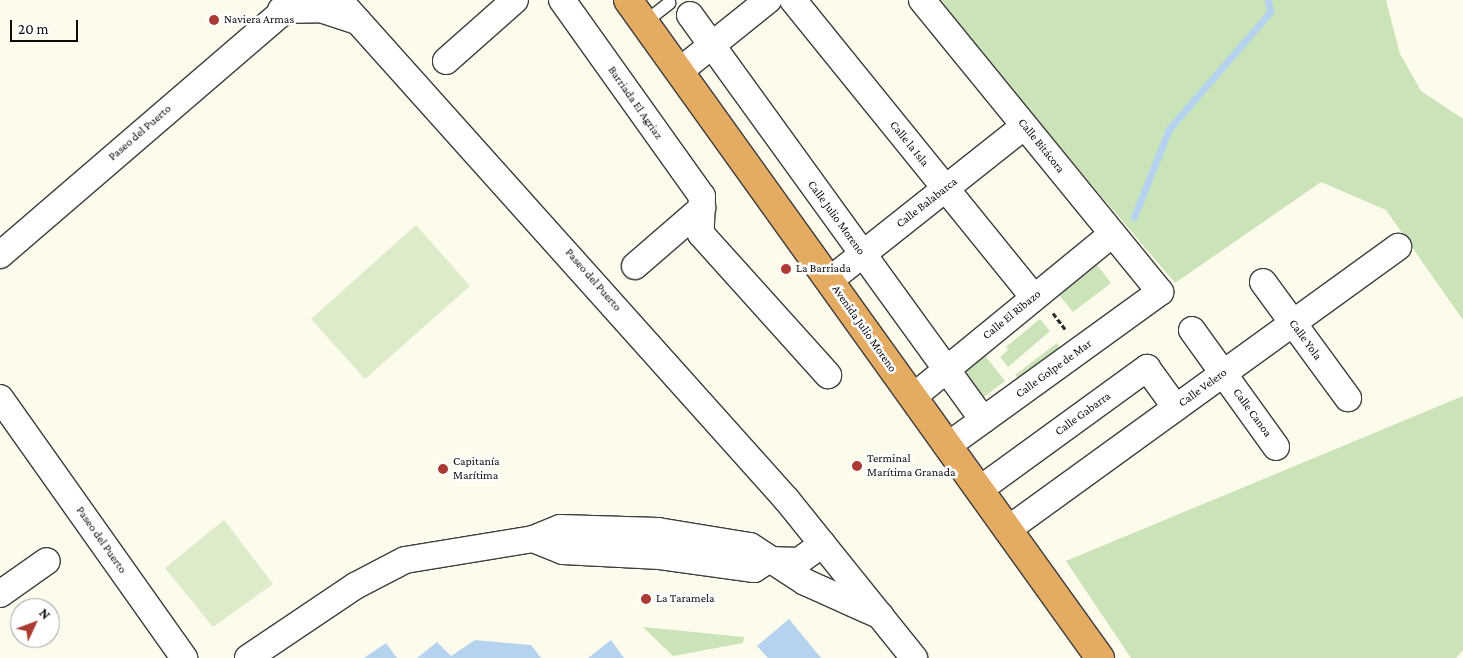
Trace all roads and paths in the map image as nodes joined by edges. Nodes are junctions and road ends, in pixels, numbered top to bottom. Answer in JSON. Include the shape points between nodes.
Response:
{"nodes":[{"id":1,"x":339,"y":0,"type":"edge"},
{"id":2,"x":515,"y":0,"type":"edge"},
{"id":3,"x":562,"y":0,"type":"edge"},
{"id":4,"x":628,"y":0,"type":"edge"},
{"id":5,"x":768,"y":0,"type":"edge"},
{"id":6,"x":793,"y":0,"type":"edge"},
{"id":7,"x":922,"y":0,"type":"edge"},
{"id":8,"x":286,"y":3,"type":"edge"},
{"id":9,"x":679,"y":9,"type":"joint"},
{"id":10,"x":359,"y":21,"type":"junction"},
{"id":11,"x":645,"y":22,"type":"junction"},
{"id":12,"x":712,"y":45,"type":"junction"},
{"id":13,"x":446,"y":61,"type":"dead end"},
{"id":14,"x":681,"y":70,"type":"junction"},
{"id":15,"x":1024,"y":126,"type":"junction"},
{"id":16,"x":946,"y":189,"type":"junction"},
{"id":17,"x":702,"y":208,"type":"junction"},
{"id":18,"x":1112,"y":234,"type":"junction"},
{"id":19,"x":1398,"y":247,"type":"dead end"},
{"id":20,"x":862,"y":254,"type":"junction"},
{"id":21,"x":0,"y":255,"type":"edge"},
{"id":22,"x":634,"y":266,"type":"dead end"},
{"id":23,"x":830,"y":280,"type":"junction"},
{"id":24,"x":1262,"y":282,"type":"dead end"},
{"id":25,"x":1032,"y":291,"type":"junction"},
{"id":26,"x":1160,"y":292,"type":"joint"},
{"id":27,"x":1293,"y":323,"type":"junction"},
{"id":28,"x":1192,"y":330,"type":"dead end"},
{"id":29,"x":1081,"y":348,"type":"junction"},
{"id":30,"x":946,"y":370,"type":"junction"},
{"id":31,"x":1223,"y":374,"type":"junction"},
{"id":32,"x":828,"y":375,"type":"dead end"},
{"id":33,"x":913,"y":397,"type":"junction"},
{"id":34,"x":0,"y":398,"type":"edge"},
{"id":35,"x":1348,"y":398,"type":"dead end"},
{"id":36,"x":1176,"y":408,"type":"junction"},
{"id":37,"x":983,"y":420,"type":"junction"},
{"id":38,"x":948,"y":446,"type":"junction"},
{"id":39,"x":1276,"y":447,"type":"dead end"},
{"id":40,"x":980,"y":490,"type":"junction"},
{"id":41,"x":1007,"y":530,"type":"junction"},
{"id":42,"x":822,"y":544,"type":"junction"},
{"id":43,"x":768,"y":560,"type":"junction"},
{"id":44,"x":47,"y":561,"type":"dead end"},
{"id":45,"x":0,"y":594,"type":"edge"},
{"id":46,"x":881,"y":616,"type":"junction"},
{"id":47,"x":184,"y":658,"type":"edge"},
{"id":48,"x":248,"y":658,"type":"edge"},
{"id":49,"x":914,"y":658,"type":"edge"},
{"id":50,"x":1100,"y":658,"type":"edge"}],
"edges":[{"from":1,"to":10,"type":"street","name":"Paseo del Puerto"},
{"from":2,"to":13,"type":"street"},
{"from":3,"to":17,"type":"street","name":"Barriada El Agriaz","via":[[702,196]]},
{"from":4,"to":11,"type":"highway","name":"Avenida Julio Moreno"},
{"from":5,"to":12,"type":"street"},
{"from":6,"to":16,"type":"street","name":"Calle la Isla"},
{"from":7,"to":15,"type":"street","name":"Calle Bitácora"},
{"from":8,"to":10,"type":"street","name":"Paseo del Puerto"},
{"from":8,"to":21,"type":"street","name":"Paseo del Puerto"},
{"from":9,"to":11,"type":"lane"},
{"from":9,"to":12,"type":"street","name":"Calle Julio Moreno"},
{"from":10,"to":42,"type":"street","name":"Paseo del Puerto"},
{"from":11,"to":14,"type":"highway","name":"Avenida Julio Moreno"},
{"from":12,"to":14,"type":"street"},
{"from":12,"to":20,"type":"street","name":"Calle Julio Moreno"},
{"from":14,"to":23,"type":"highway","name":"Avenida Julio Moreno"},
{"from":15,"to":16,"type":"street","name":"Calle Balabarca"},
{"from":15,"to":18,"type":"street","name":"Calle Bitácora"},
{"from":16,"to":20,"type":"street","name":"Calle Balabarca"},
{"from":16,"to":25,"type":"street","name":"Calle la Isla"},
{"from":17,"to":22,"type":"street"},
{"from":17,"to":32,"type":"street","name":"Barriada El Agriaz","via":[[701,234]]},
{"from":18,"to":25,"type":"street","name":"Calle El Ribazo"},
{"from":18,"to":26,"type":"street","name":"Calle Bitácora"},
{"from":19,"to":27,"type":"street","name":"Calle Velero"},
{"from":20,"to":23,"type":"street","name":"Calle Balabarca"},
{"from":20,"to":30,"type":"street","name":"Calle Julio Moreno"},
{"from":23,"to":33,"type":"highway","name":"Avenida Julio Moreno"},
{"from":24,"to":27,"type":"street","name":"Calle Yola"},
{"from":25,"to":29,"type":"path"},
{"from":25,"to":30,"type":"street","name":"Calle El Ribazo"},
{"from":26,"to":29,"type":"street","name":"Calle Golpe de Mar"},
{"from":27,"to":31,"type":"street","name":"Calle Velero"},
{"from":27,"to":35,"type":"street","name":"Calle Yola"},
{"from":28,"to":31,"type":"street","name":"Calle Canoa"},
{"from":29,"to":37,"type":"street","name":"Calle Golpe de Mar"},
{"from":30,"to":33,"type":"street","name":"Calle El Ribazo"},
{"from":30,"to":37,"type":"street","name":"Calle Julio Moreno"},
{"from":31,"to":36,"type":"street","name":"Calle Velero"},
{"from":31,"to":39,"type":"street","name":"Calle Canoa"},
{"from":33,"to":38,"type":"highway","name":"Avenida Julio Moreno"},
{"from":34,"to":47,"type":"street","name":"Paseo del Puerto"},
{"from":36,"to":40,"type":"street","name":"Calle Gabarra","via":[[1147,368]]},
{"from":36,"to":41,"type":"street","name":"Calle Velero"},
{"from":37,"to":38,"type":"street","name":"Calle Golpe de Mar"},
{"from":38,"to":40,"type":"highway","name":"Avenida Julio Moreno"},
{"from":40,"to":41,"type":"highway","name":"Avenida Julio Moreno"},
{"from":41,"to":50,"type":"highway","name":"Avenida Julio Moreno"},
{"from":42,"to":43,"type":"street","via":[[800,561]]},
{"from":42,"to":46,"type":"street","name":"Paseo del Puerto"},
{"from":43,"to":46,"type":"street","via":[[848,605]]},
{"from":43,"to":48,"type":"street","via":[[750,546],[658,531],[560,528],[533,539],[405,560],[355,586]]},
{"from":44,"to":45,"type":"street"},
{"from":46,"to":49,"type":"street","name":"Paseo del Puerto"}]}
